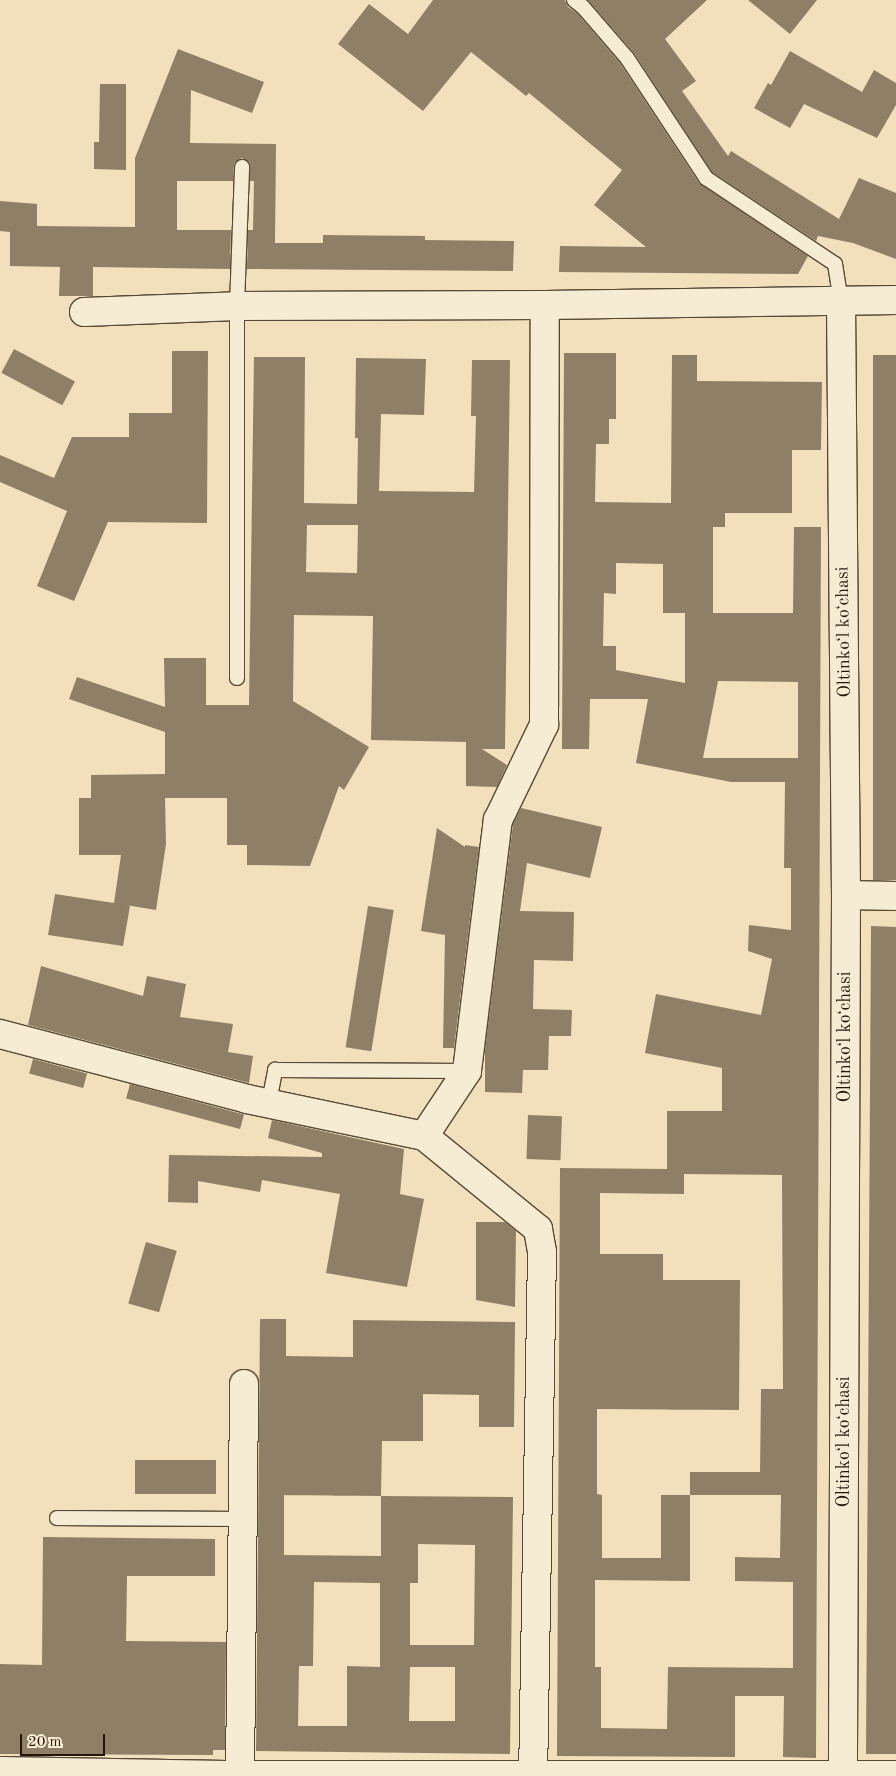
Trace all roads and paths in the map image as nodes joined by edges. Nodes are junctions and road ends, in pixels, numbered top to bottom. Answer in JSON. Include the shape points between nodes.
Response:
{"nodes":[{"id":1,"x":574,"y":0,"type":"edge"},
{"id":2,"x":242,"y":167,"type":"dead end"},
{"id":3,"x":841,"y":300,"type":"junction"},
{"id":4,"x":896,"y":300,"type":"edge"},
{"id":5,"x":545,"y":305,"type":"junction"},
{"id":6,"x":237,"y":306,"type":"junction"},
{"id":7,"x":84,"y":312,"type":"dead end"},
{"id":8,"x":237,"y":678,"type":"dead end"},
{"id":9,"x":846,"y":895,"type":"junction"},
{"id":10,"x":896,"y":896,"type":"edge"},
{"id":11,"x":0,"y":1034,"type":"edge"},
{"id":12,"x":467,"y":1071,"type":"junction"},
{"id":13,"x":269,"y":1102,"type":"junction"},
{"id":14,"x":424,"y":1136,"type":"junction"},
{"id":15,"x":244,"y":1384,"type":"dead end"},
{"id":16,"x":58,"y":1518,"type":"dead end"},
{"id":17,"x":243,"y":1519,"type":"junction"},
{"id":18,"x":0,"y":1771,"type":"edge"},
{"id":19,"x":240,"y":1775,"type":"edge"},
{"id":20,"x":533,"y":1775,"type":"edge"},
{"id":21,"x":843,"y":1775,"type":"edge"},
{"id":22,"x":896,"y":1775,"type":"edge"}],
"edges":[{"from":1,"to":3,"type":"lane","via":[[628,58],[706,178],[834,264]]},
{"from":2,"to":6,"type":"lane"},
{"from":3,"to":4,"type":"street"},
{"from":3,"to":5,"type":"street"},
{"from":3,"to":9,"type":"street","name":"Oltinkoʻl koʻchasi"},
{"from":5,"to":6,"type":"street"},
{"from":5,"to":12,"type":"street","via":[[544,726],[498,820]]},
{"from":6,"to":7,"type":"street"},
{"from":6,"to":8,"type":"lane"},
{"from":9,"to":10,"type":"street"},
{"from":9,"to":21,"type":"street","name":"Oltinkoʻl koʻchasi"},
{"from":11,"to":13,"type":"street"},
{"from":12,"to":13,"type":"lane","via":[[275,1070]]},
{"from":12,"to":14,"type":"street"},
{"from":13,"to":14,"type":"street"},
{"from":14,"to":20,"type":"street","via":[[538,1229],[542,1252]]},
{"from":15,"to":17,"type":"street"},
{"from":16,"to":17,"type":"lane"},
{"from":17,"to":19,"type":"street"},
{"from":18,"to":19,"type":"street"},
{"from":19,"to":20,"type":"street"},
{"from":20,"to":21,"type":"street"},
{"from":21,"to":22,"type":"street"}]}
